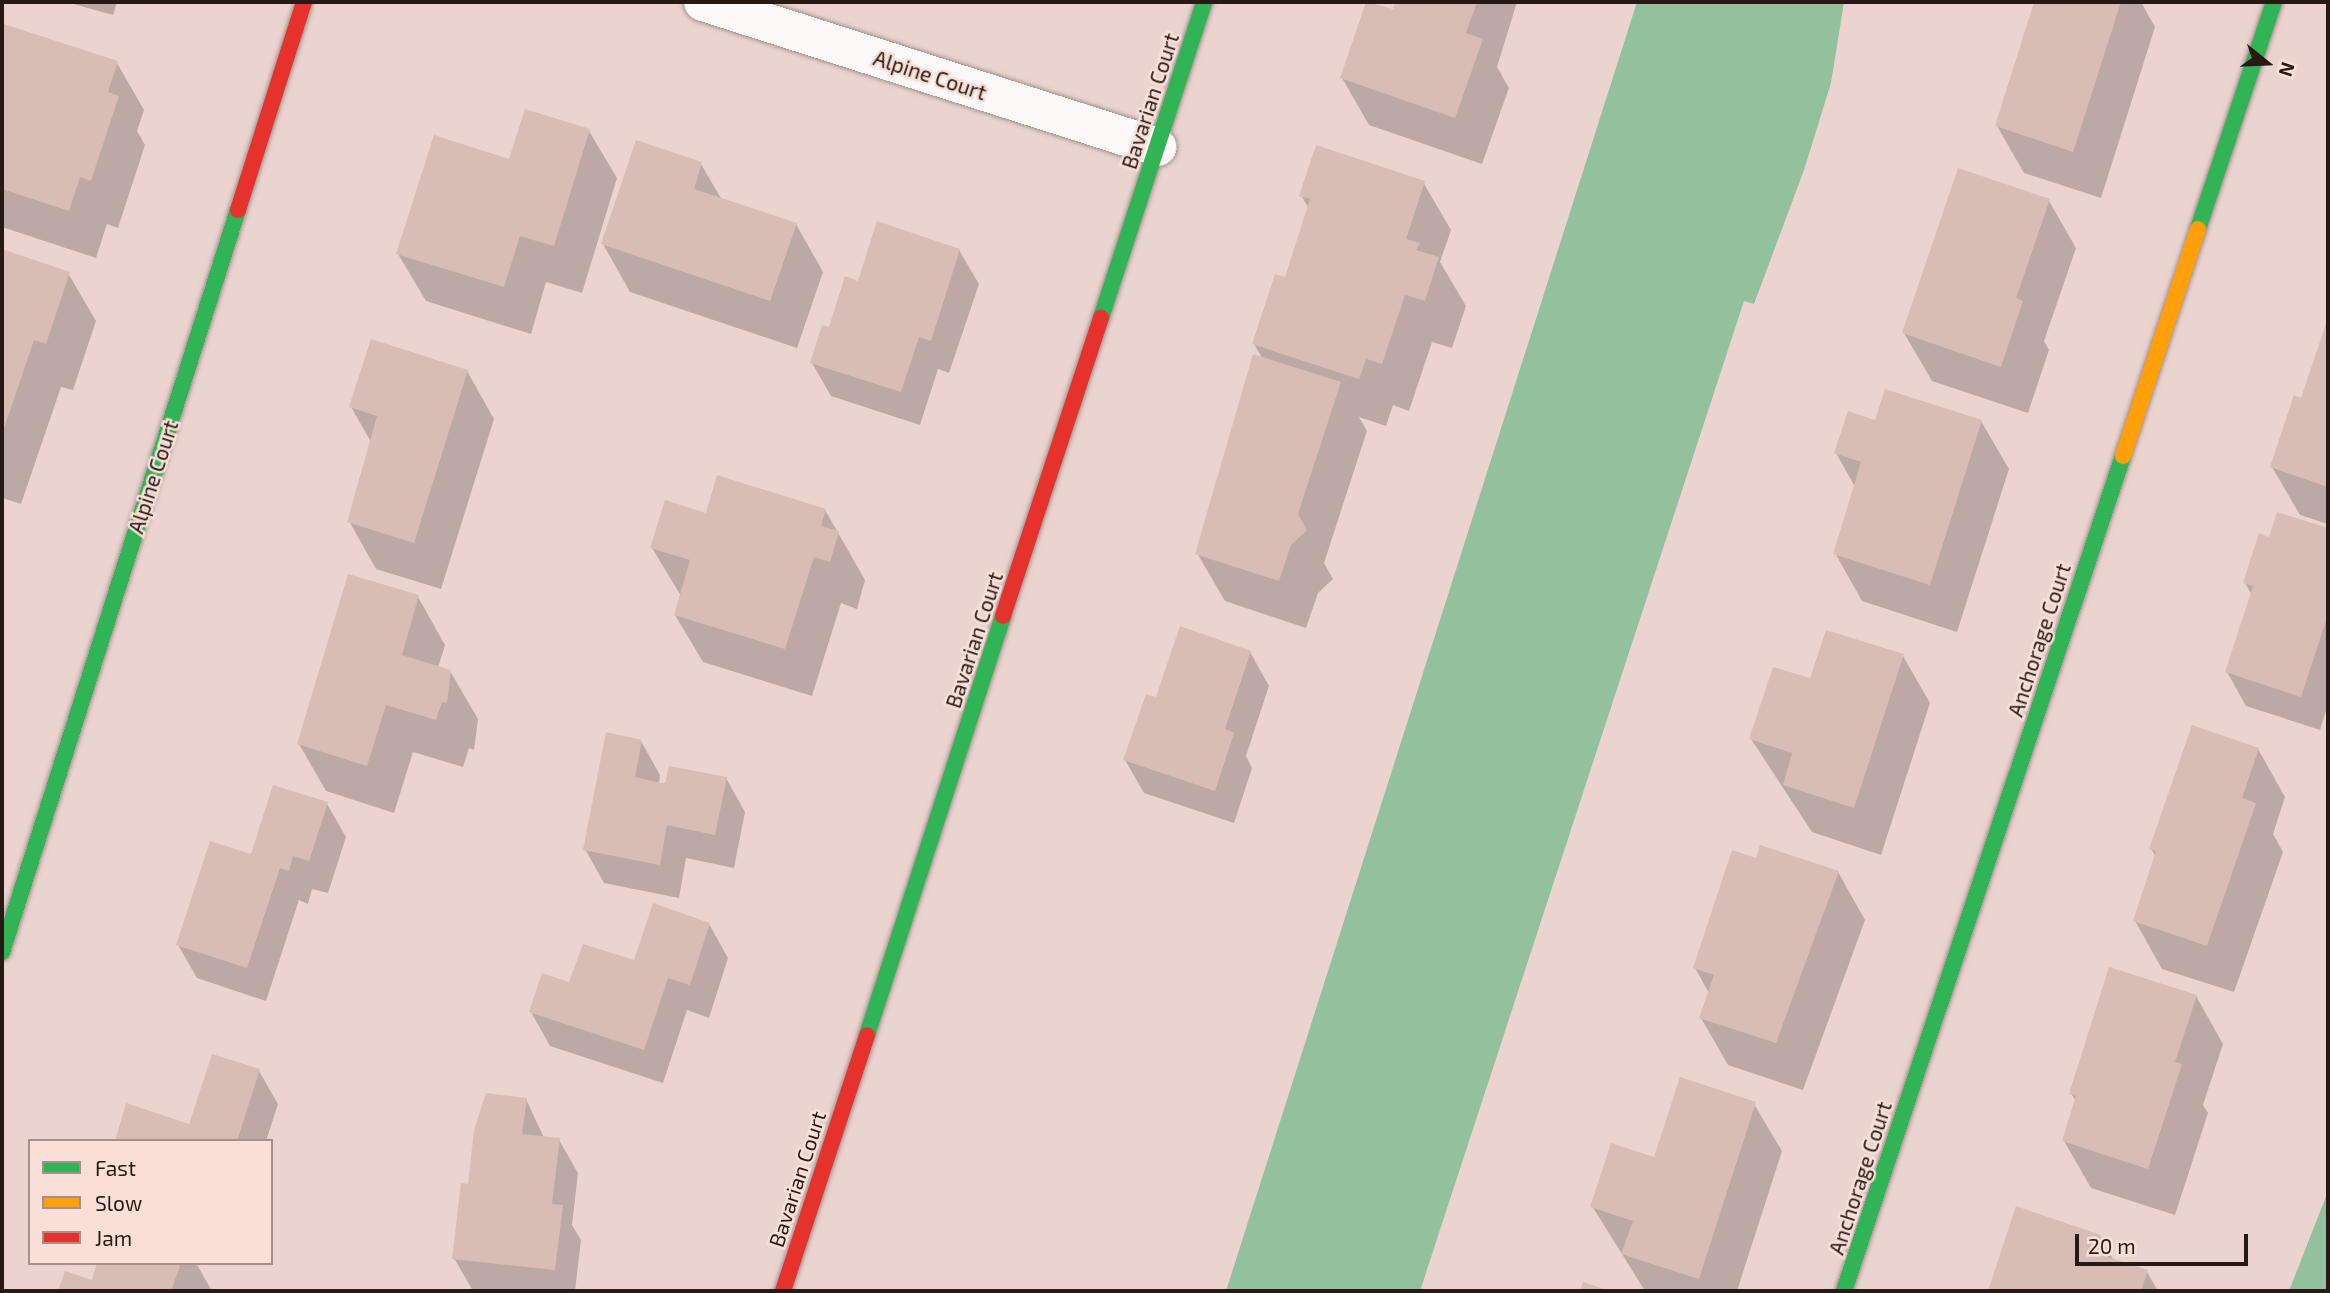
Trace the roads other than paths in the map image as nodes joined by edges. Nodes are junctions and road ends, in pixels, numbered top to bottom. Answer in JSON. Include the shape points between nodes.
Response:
{"nodes":[{"id":1,"x":304,"y":2,"type":"edge"},
{"id":2,"x":703,"y":2,"type":"edge"},
{"id":3,"x":1203,"y":2,"type":"edge"},
{"id":4,"x":2274,"y":2,"type":"edge"},
{"id":5,"x":1157,"y":147,"type":"junction"},
{"id":6,"x":2,"y":951,"type":"edge"},
{"id":7,"x":783,"y":1291,"type":"edge"},
{"id":8,"x":1844,"y":1291,"type":"edge"}],
"edges":[{"from":1,"to":6,"type":"street","name":"Alpine Court"},
{"from":2,"to":5,"type":"street","name":"Alpine Court"},
{"from":3,"to":5,"type":"street","name":"Bavarian Court"},
{"from":4,"to":8,"type":"street","name":"Anchorage Court"},
{"from":5,"to":7,"type":"street","name":"Bavarian Court"}]}
